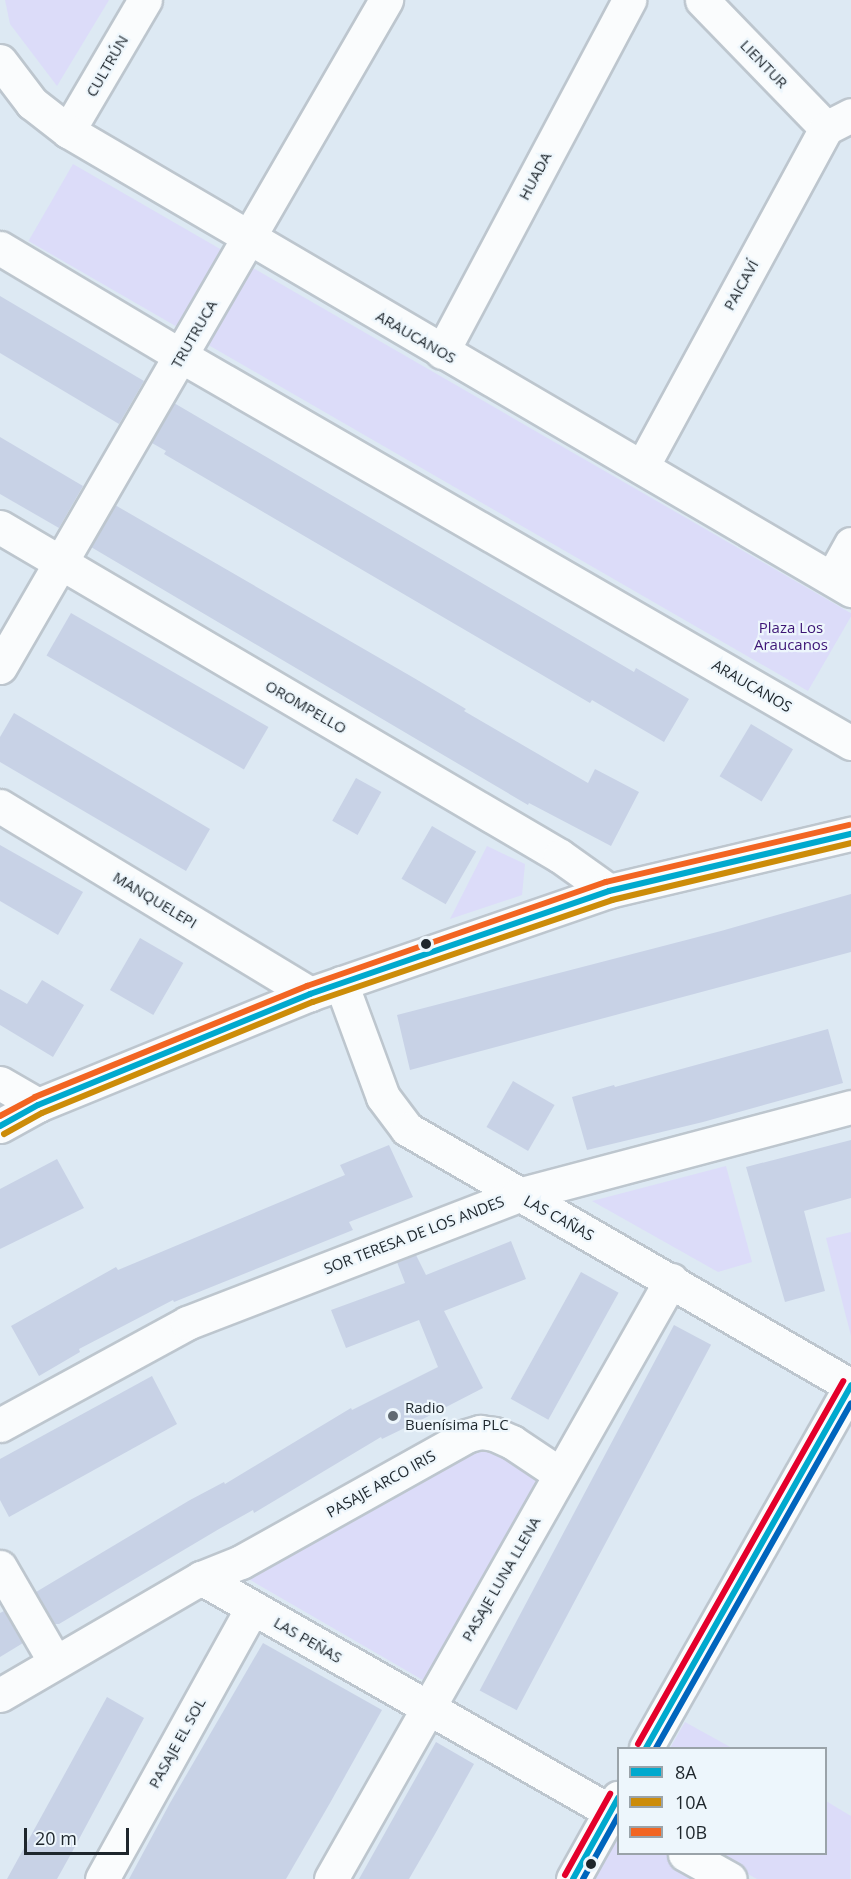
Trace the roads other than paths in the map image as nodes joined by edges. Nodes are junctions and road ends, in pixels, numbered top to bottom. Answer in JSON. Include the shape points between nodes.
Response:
{"nodes":[{"id":1,"x":145,"y":0,"type":"edge"},
{"id":2,"x":386,"y":0,"type":"edge"},
{"id":3,"x":629,"y":0,"type":"edge"},
{"id":4,"x":702,"y":0,"type":"edge"},
{"id":5,"x":0,"y":61,"type":"edge"},
{"id":6,"x":838,"y":121,"type":"edge"},
{"id":7,"x":68,"y":131,"type":"junction"},
{"id":8,"x":249,"y":239,"type":"junction"},
{"id":9,"x":0,"y":248,"type":"edge"},
{"id":10,"x":442,"y":352,"type":"junction"},
{"id":11,"x":181,"y":356,"type":"junction"},
{"id":12,"x":642,"y":467,"type":"junction"},
{"id":13,"x":0,"y":527,"type":"edge"},
{"id":14,"x":851,"y":544,"type":"edge"},
{"id":15,"x":61,"y":562,"type":"junction"},
{"id":16,"x":842,"y":584,"type":"edge"},
{"id":17,"x":0,"y":667,"type":"edge"},
{"id":18,"x":851,"y":743,"type":"edge"},
{"id":19,"x":0,"y":806,"type":"edge"},
{"id":20,"x":851,"y":834,"type":"edge"},
{"id":21,"x":609,"y":891,"type":"junction"},
{"id":22,"x":341,"y":983,"type":"junction"},
{"id":23,"x":310,"y":994,"type":"junction"},
{"id":24,"x":0,"y":1083,"type":"edge"},
{"id":25,"x":38,"y":1105,"type":"junction"},
{"id":26,"x":851,"y":1107,"type":"edge"},
{"id":27,"x":0,"y":1126,"type":"edge"},
{"id":28,"x":518,"y":1195,"type":"junction"},
{"id":29,"x":671,"y":1280,"type":"junction"},
{"id":30,"x":851,"y":1386,"type":"edge"},
{"id":31,"x":0,"y":1425,"type":"edge"},
{"id":32,"x":560,"y":1474,"type":"junction"},
{"id":33,"x":0,"y":1567,"type":"edge"},
{"id":34,"x":201,"y":1578,"type":"junction"},
{"id":35,"x":252,"y":1608,"type":"junction"},
{"id":36,"x":55,"y":1662,"type":"junction"},
{"id":37,"x":0,"y":1695,"type":"edge"},
{"id":38,"x":428,"y":1708,"type":"junction"},
{"id":39,"x":647,"y":1747,"type":"edge"},
{"id":40,"x":616,"y":1808,"type":"edge"},
{"id":41,"x":687,"y":1855,"type":"edge"},
{"id":42,"x":102,"y":1879,"type":"edge"},
{"id":43,"x":331,"y":1879,"type":"edge"},
{"id":44,"x":573,"y":1879,"type":"edge"},
{"id":45,"x":730,"y":1879,"type":"edge"}],
"edges":[{"from":1,"to":7,"type":"street","name":"CULTRÚN"},
{"from":2,"to":8,"type":"street","name":"TRUTRUCA"},
{"from":3,"to":10,"type":"street","name":"HUADA"},
{"from":4,"to":6,"type":"street","name":"LIENTUR"},
{"from":5,"to":7,"type":"street","name":"ARAUCANOS","via":[[32,103]]},
{"from":6,"to":12,"type":"street","name":"PAICAVÍ"},
{"from":7,"to":8,"type":"street","name":"ARAUCANOS"},
{"from":8,"to":10,"type":"street","name":"ARAUCANOS"},
{"from":8,"to":11,"type":"street","name":"TRUTRUCA"},
{"from":9,"to":11,"type":"street","name":"ARAUCANOS"},
{"from":10,"to":12,"type":"street","name":"ARAUCANOS"},
{"from":11,"to":15,"type":"street","name":"TRUTRUCA"},
{"from":11,"to":18,"type":"street","name":"ARAUCANOS"},
{"from":12,"to":16,"type":"street","name":"ARAUCANOS"},
{"from":13,"to":15,"type":"street","name":"OROMPELLO"},
{"from":14,"to":16,"type":"street"},
{"from":15,"to":17,"type":"street","name":"TRUTRUCA"},
{"from":15,"to":21,"type":"street","name":"OROMPELLO","via":[[560,856]]},
{"from":19,"to":23,"type":"street","name":"MANQUELEPI"},
{"from":20,"to":21,"type":"street"},
{"from":21,"to":22,"type":"street"},
{"from":22,"to":23,"type":"street"},
{"from":22,"to":28,"type":"street","name":"LAS CAÑAS","via":[[383,1097],[397,1118],[418,1137]]},
{"from":23,"to":25,"type":"street"},
{"from":24,"to":25,"type":"street"},
{"from":25,"to":27,"type":"street"},
{"from":26,"to":28,"type":"street","name":"SOR TERESA DE LOS ANDES"},
{"from":28,"to":29,"type":"street","name":"LAS CAÑAS"},
{"from":28,"to":31,"type":"street","name":"SOR TERESA DE LOS ANDES","via":[[187,1323]]},
{"from":29,"to":30,"type":"street","name":"LAS CAÑAS"},
{"from":29,"to":32,"type":"street","name":"PASAJE LUNA LLENA"},
{"from":30,"to":39,"type":"street"},
{"from":32,"to":34,"type":"street","name":"PASAJE ARCO IRIS","via":[[494,1434],[466,1436],[241,1562]]},
{"from":32,"to":38,"type":"street","name":"PASAJE LUNA LLENA"},
{"from":33,"to":36,"type":"street"},
{"from":34,"to":35,"type":"street","name":"LAS PEÑAS"},
{"from":34,"to":36,"type":"street"},
{"from":35,"to":38,"type":"street","name":"LAS PEÑAS"},
{"from":35,"to":42,"type":"street","name":"PASAJE EL SOL"},
{"from":36,"to":37,"type":"street"},
{"from":38,"to":40,"type":"street","name":"LAS PEÑAS"},
{"from":38,"to":43,"type":"street","name":"PASAJE LUNA LLENA"},
{"from":40,"to":44,"type":"street"},
{"from":41,"to":45,"type":"street"}]}
